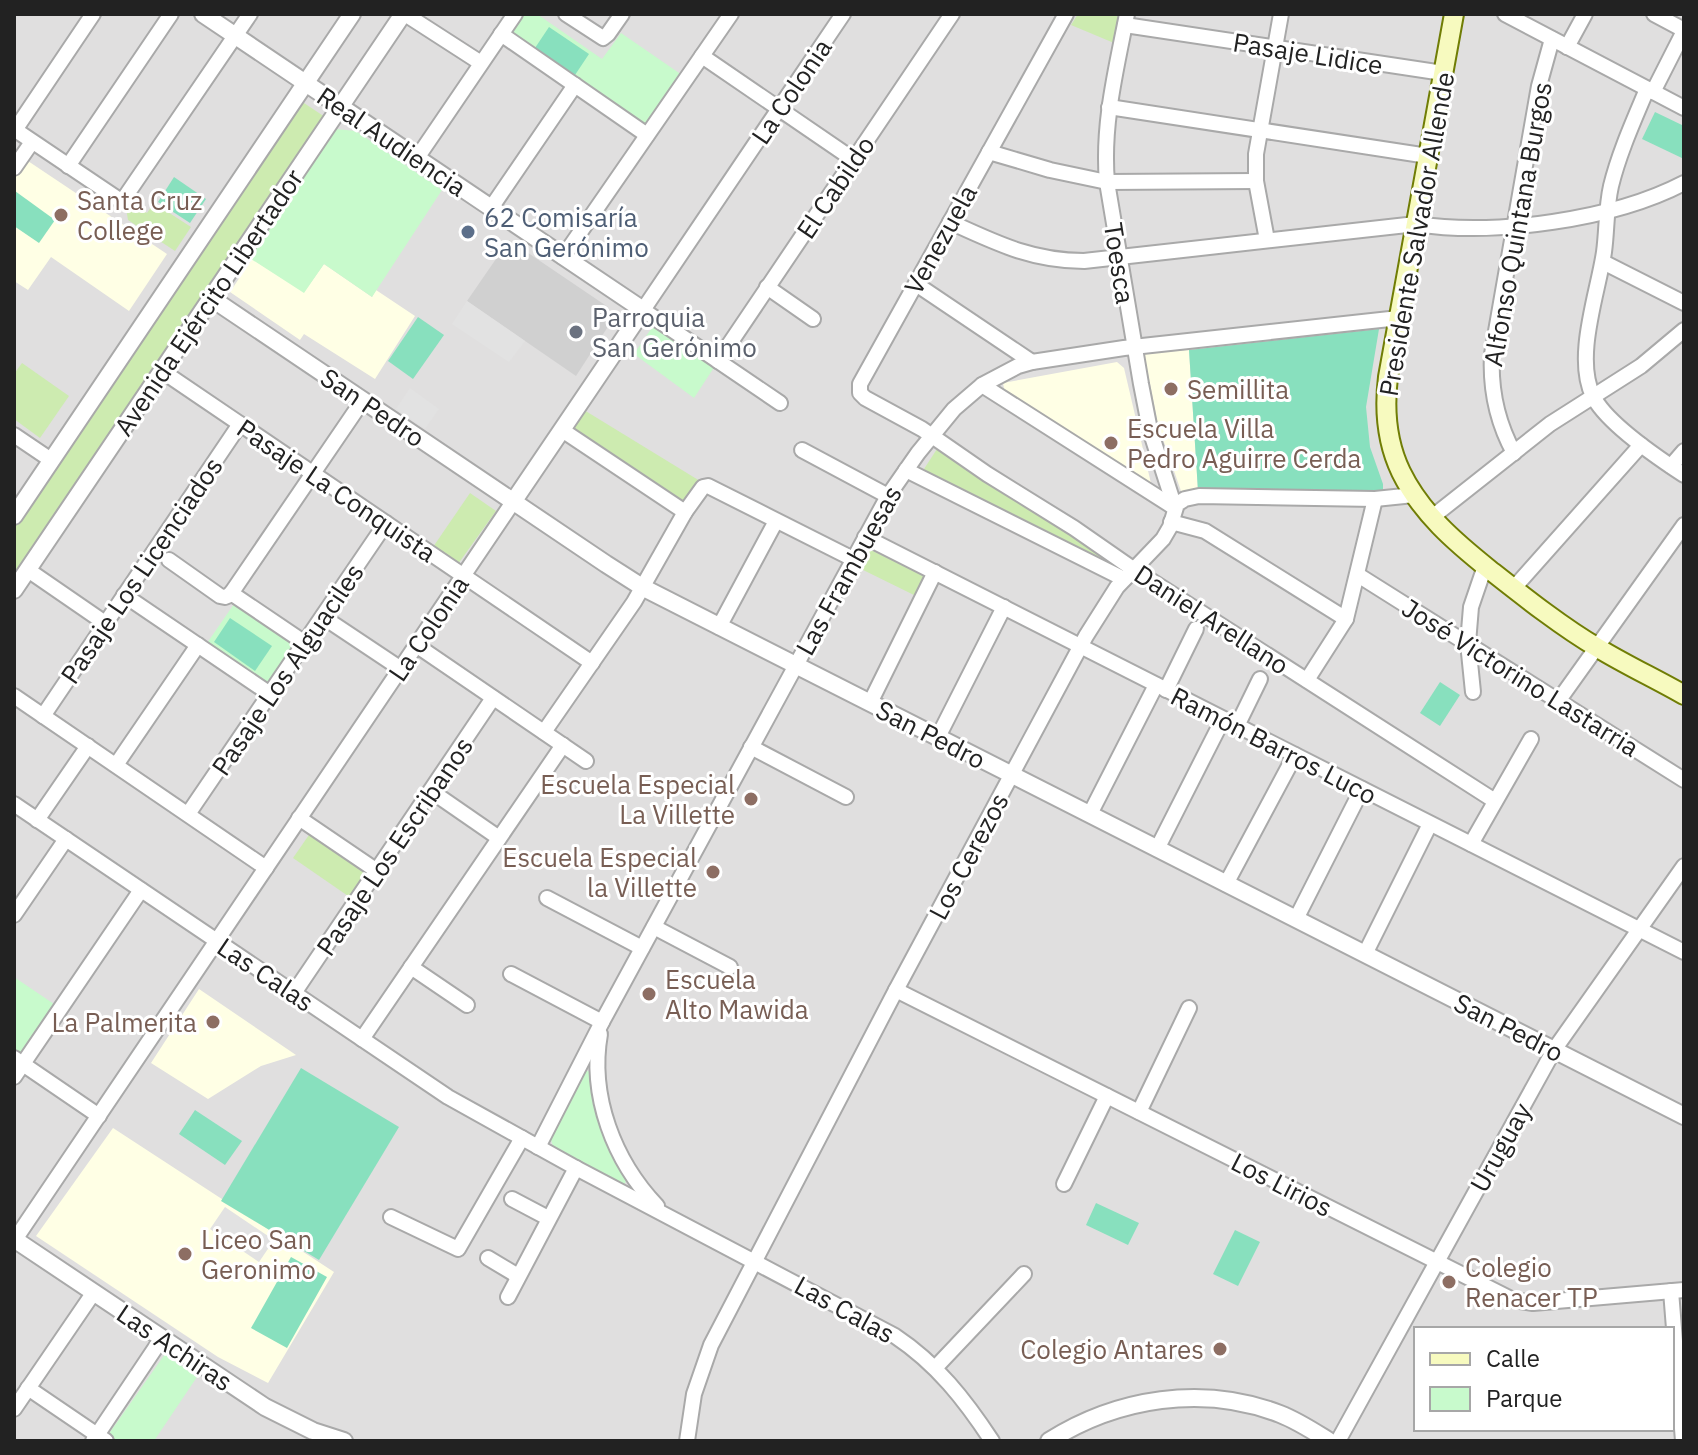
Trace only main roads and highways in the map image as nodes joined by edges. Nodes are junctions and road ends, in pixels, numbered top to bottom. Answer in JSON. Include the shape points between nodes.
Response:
{"nodes":[{"id":1,"x":1454,"y":14,"type":"edge"},
{"id":2,"x":1684,"y":695,"type":"edge"}],
"edges":[{"from":1,"to":2,"type":"main road","name":"Presidente Salvador Allende","via":[[1388,377],[1390,444],[1414,495],[1454,540],[1596,647]]}]}
